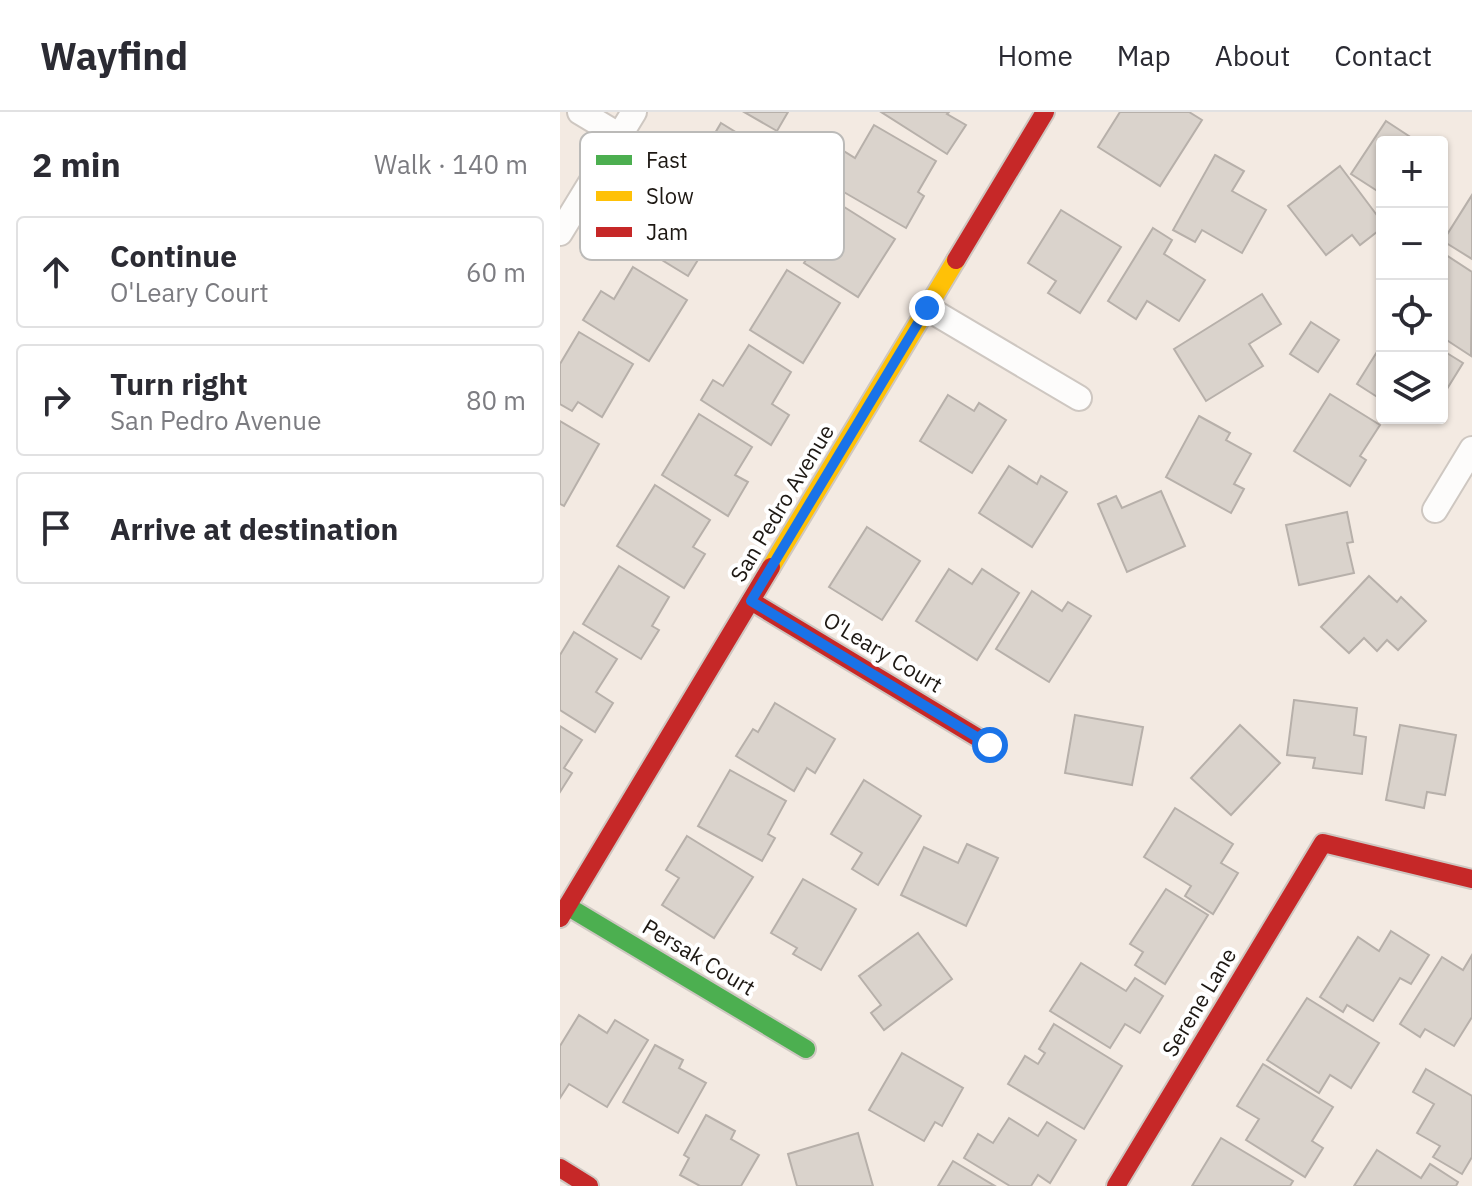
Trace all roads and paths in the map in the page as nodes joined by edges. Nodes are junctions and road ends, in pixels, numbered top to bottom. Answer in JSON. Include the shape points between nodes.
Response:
{"nodes":[{"id":1,"x":580,"y":112,"type":"edge"},
{"id":2,"x":634,"y":112,"type":"edge"},
{"id":3,"x":1045,"y":112,"type":"edge"},
{"id":4,"x":613,"y":132,"type":"edge"},
{"id":5,"x":622,"y":132,"type":"edge"},
{"id":6,"x":580,"y":201,"type":"edge"},
{"id":7,"x":560,"y":233,"type":"edge"},
{"id":8,"x":927,"y":308,"type":"junction"},
{"id":9,"x":1079,"y":398,"type":"dead end"},
{"id":10,"x":1472,"y":449,"type":"edge"},
{"id":11,"x":1435,"y":510,"type":"dead end"},
{"id":12,"x":751,"y":601,"type":"junction"},
{"id":13,"x":990,"y":745,"type":"dead end"},
{"id":14,"x":1472,"y":879,"type":"edge"},
{"id":15,"x":563,"y":912,"type":"edge"},
{"id":16,"x":806,"y":1049,"type":"dead end"},
{"id":17,"x":560,"y":1168,"type":"edge"},
{"id":18,"x":589,"y":1186,"type":"edge"},
{"id":19,"x":1116,"y":1186,"type":"edge"}],
"edges":[{"from":1,"to":4,"type":"street"},
{"from":2,"to":5,"type":"street"},
{"from":3,"to":8,"type":"street","name":"San Pedro Avenue"},
{"from":6,"to":7,"type":"street"},
{"from":8,"to":9,"type":"street"},
{"from":8,"to":12,"type":"street","name":"San Pedro Avenue"},
{"from":10,"to":11,"type":"street"},
{"from":12,"to":13,"type":"street","name":"O'Leary Court"},
{"from":12,"to":15,"type":"street","name":"San Pedro Avenue"},
{"from":14,"to":19,"type":"street","name":"Serene Lane","via":[[1323,843]]},
{"from":15,"to":16,"type":"street","name":"Persak Court"},
{"from":17,"to":18,"type":"street"}]}
